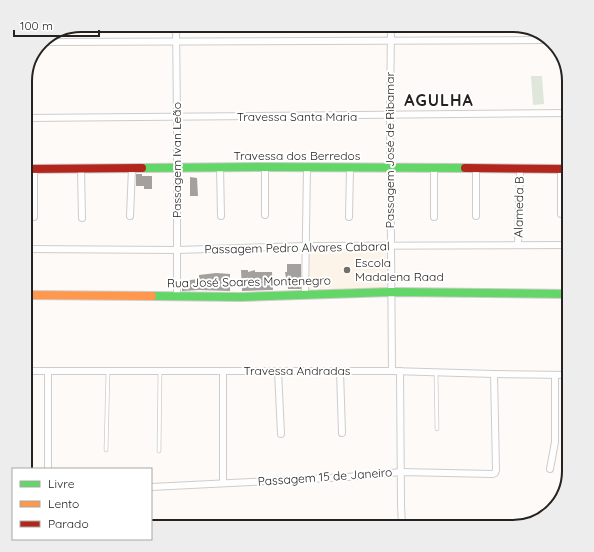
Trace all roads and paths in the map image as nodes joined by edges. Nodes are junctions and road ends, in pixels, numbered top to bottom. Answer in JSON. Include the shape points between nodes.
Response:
{"nodes":[{"id":1,"x":176,"y":32,"type":"edge"},
{"id":2,"x":391,"y":32,"type":"edge"},
{"id":3,"x":390,"y":40,"type":"junction"},
{"id":4,"x":540,"y":40,"type":"edge"},
{"id":5,"x":51,"y":42,"type":"edge"},
{"id":6,"x":176,"y":42,"type":"junction"},
{"id":7,"x":562,"y":113,"type":"edge"},
{"id":8,"x":390,"y":116,"type":"junction"},
{"id":9,"x":177,"y":117,"type":"junction"},
{"id":10,"x":32,"y":118,"type":"edge"},
{"id":11,"x":220,"y":167,"type":"junction"},
{"id":12,"x":265,"y":167,"type":"junction"},
{"id":13,"x":434,"y":167,"type":"junction"},
{"id":14,"x":132,"y":168,"type":"junction"},
{"id":15,"x":177,"y":168,"type":"junction"},
{"id":16,"x":307,"y":168,"type":"junction"},
{"id":17,"x":350,"y":168,"type":"junction"},
{"id":18,"x":476,"y":168,"type":"junction"},
{"id":19,"x":520,"y":168,"type":"junction"},
{"id":20,"x":34,"y":169,"type":"joint"},
{"id":21,"x":391,"y":169,"type":"junction"},
{"id":22,"x":562,"y":169,"type":"edge"},
{"id":23,"x":81,"y":170,"type":"junction"},
{"id":24,"x":562,"y":203,"type":"edge"},
{"id":25,"x":265,"y":214,"type":"dead end"},
{"id":26,"x":561,"y":214,"type":"dead end"},
{"id":27,"x":130,"y":216,"type":"dead end"},
{"id":28,"x":221,"y":216,"type":"dead end"},
{"id":29,"x":476,"y":216,"type":"dead end"},
{"id":30,"x":34,"y":217,"type":"dead end"},
{"id":31,"x":350,"y":217,"type":"dead end"},
{"id":32,"x":434,"y":217,"type":"dead end"},
{"id":33,"x":82,"y":218,"type":"dead end"},
{"id":34,"x":518,"y":245,"type":"junction"},
{"id":35,"x":562,"y":245,"type":"edge"},
{"id":36,"x":305,"y":246,"type":"junction"},
{"id":37,"x":390,"y":246,"type":"junction"},
{"id":38,"x":32,"y":249,"type":"edge"},
{"id":39,"x":177,"y":250,"type":"junction"},
{"id":40,"x":391,"y":292,"type":"junction"},
{"id":41,"x":305,"y":294,"type":"junction"},
{"id":42,"x":562,"y":294,"type":"edge"},
{"id":43,"x":32,"y":295,"type":"edge"},
{"id":44,"x":177,"y":296,"type":"junction"},
{"id":45,"x":32,"y":371,"type":"edge"},
{"id":46,"x":108,"y":371,"type":"junction"},
{"id":47,"x":160,"y":371,"type":"junction"},
{"id":48,"x":223,"y":371,"type":"junction"},
{"id":49,"x":278,"y":371,"type":"junction"},
{"id":50,"x":340,"y":371,"type":"junction"},
{"id":51,"x":392,"y":371,"type":"junction"},
{"id":52,"x":400,"y":371,"type":"junction"},
{"id":53,"x":48,"y":372,"type":"junction"},
{"id":54,"x":436,"y":372,"type":"junction"},
{"id":55,"x":494,"y":374,"type":"junction"},
{"id":56,"x":555,"y":375,"type":"junction"},
{"id":57,"x":562,"y":375,"type":"edge"},
{"id":58,"x":437,"y":430,"type":"dead end"},
{"id":59,"x":342,"y":433,"type":"dead end"},
{"id":60,"x":281,"y":434,"type":"dead end"},
{"id":61,"x":106,"y":450,"type":"dead end"},
{"id":62,"x":159,"y":451,"type":"dead end"},
{"id":63,"x":48,"y":468,"type":"edge"},
{"id":64,"x":550,"y":469,"type":"dead end"},
{"id":65,"x":401,"y":472,"type":"junction"},
{"id":66,"x":223,"y":483,"type":"junction"},
{"id":67,"x":152,"y":487,"type":"edge"},
{"id":68,"x":401,"y":520,"type":"edge"}],
"edges":[{"from":1,"to":6,"type":"street","name":"Passagem Ivan Leão"},
{"from":2,"to":3,"type":"street","name":"Passagem José de Ribamar"},
{"from":3,"to":4,"type":"street"},
{"from":3,"to":6,"type":"street"},
{"from":3,"to":8,"type":"street","name":"Passagem José de Ribamar"},
{"from":5,"to":6,"type":"street"},
{"from":6,"to":9,"type":"street","name":"Passagem Ivan Leão"},
{"from":7,"to":8,"type":"street","name":"Travessa Santa Maria"},
{"from":8,"to":9,"type":"street","name":"Travessa Santa Maria"},
{"from":8,"to":21,"type":"street","name":"Passagem José de Ribamar"},
{"from":9,"to":10,"type":"street","name":"Travessa Santa Maria"},
{"from":9,"to":15,"type":"street","name":"Passagem Ivan Leão"},
{"from":11,"to":12,"type":"street","name":"Travessa dos Berredos"},
{"from":11,"to":15,"type":"street","name":"Travessa dos Berredos"},
{"from":11,"to":28,"type":"street"},
{"from":12,"to":16,"type":"street","name":"Travessa dos Berredos"},
{"from":12,"to":25,"type":"street"},
{"from":13,"to":18,"type":"street","name":"Travessa dos Berredos"},
{"from":13,"to":21,"type":"street","name":"Travessa dos Berredos"},
{"from":13,"to":32,"type":"street"},
{"from":14,"to":15,"type":"street","name":"Travessa dos Berredos"},
{"from":14,"to":23,"type":"street","name":"Travessa dos Berredos"},
{"from":14,"to":27,"type":"street"},
{"from":15,"to":39,"type":"street","name":"Passagem Ivan Leão"},
{"from":16,"to":17,"type":"street","name":"Travessa dos Berredos"},
{"from":16,"to":36,"type":"street"},
{"from":17,"to":21,"type":"street","name":"Travessa dos Berredos"},
{"from":17,"to":31,"type":"street"},
{"from":18,"to":19,"type":"street","name":"Travessa dos Berredos"},
{"from":18,"to":29,"type":"street"},
{"from":19,"to":22,"type":"street","name":"Travessa dos Berredos"},
{"from":19,"to":34,"type":"street","name":"Alameda B"},
{"from":20,"to":23,"type":"street","name":"Travessa dos Berredos"},
{"from":20,"to":30,"type":"street"},
{"from":21,"to":37,"type":"street","name":"Passagem José de Ribamar"},
{"from":23,"to":33,"type":"street"},
{"from":24,"to":26,"type":"street"},
{"from":34,"to":35,"type":"street","name":"Passagem Pedro Alvares Cabaral"},
{"from":34,"to":37,"type":"street","name":"Passagem Pedro Alvares Cabaral"},
{"from":36,"to":37,"type":"street","name":"Passagem Pedro Alvares Cabaral"},
{"from":36,"to":39,"type":"street","name":"Passagem Pedro Alvares Cabaral"},
{"from":36,"to":41,"type":"street"},
{"from":37,"to":40,"type":"street","name":"Passagem José de Ribamar"},
{"from":38,"to":39,"type":"street","name":"Passagem Pedro Alvares Cabaral"},
{"from":39,"to":44,"type":"street","name":"Passagem Ivan Leão"},
{"from":40,"to":41,"type":"street","name":"Rua José Soares Montenegro"},
{"from":40,"to":42,"type":"street","name":"Rua José Soares Montenegro"},
{"from":40,"to":51,"type":"street","name":"Passagem José de Ribamar"},
{"from":41,"to":44,"type":"street","name":"Rua José Soares Montenegro"},
{"from":43,"to":44,"type":"street","name":"Rua José Soares Montenegro"},
{"from":45,"to":53,"type":"street","name":"Travessa Andradas"},
{"from":46,"to":47,"type":"street","name":"Travessa Andradas"},
{"from":46,"to":53,"type":"street","name":"Travessa Andradas"},
{"from":46,"to":61,"type":"lane"},
{"from":47,"to":48,"type":"street","name":"Travessa Andradas"},
{"from":47,"to":62,"type":"lane"},
{"from":48,"to":49,"type":"street","name":"Travessa Andradas"},
{"from":48,"to":66,"type":"street"},
{"from":49,"to":50,"type":"street","name":"Travessa Andradas"},
{"from":49,"to":60,"type":"street"},
{"from":50,"to":51,"type":"street","name":"Travessa Andradas"},
{"from":50,"to":59,"type":"street"},
{"from":51,"to":52,"type":"street","name":"Travessa Andradas"},
{"from":52,"to":54,"type":"street","name":"Travessa Andradas"},
{"from":52,"to":65,"type":"street"},
{"from":53,"to":63,"type":"street"},
{"from":54,"to":55,"type":"street","name":"Travessa Andradas"},
{"from":54,"to":58,"type":"lane"},
{"from":55,"to":56,"type":"street","name":"Travessa Andradas"},
{"from":55,"to":65,"type":"street","name":"Passagem 15 de Janeiro","via":[[495,473],[488,475]]},
{"from":56,"to":57,"type":"street","name":"Travessa Andradas"},
{"from":56,"to":64,"type":"street","via":[[555,442]]},
{"from":65,"to":66,"type":"street","name":"Passagem 15 de Janeiro"},
{"from":65,"to":68,"type":"street"},
{"from":66,"to":67,"type":"street","name":"Passagem 15 de Janeiro"}]}
